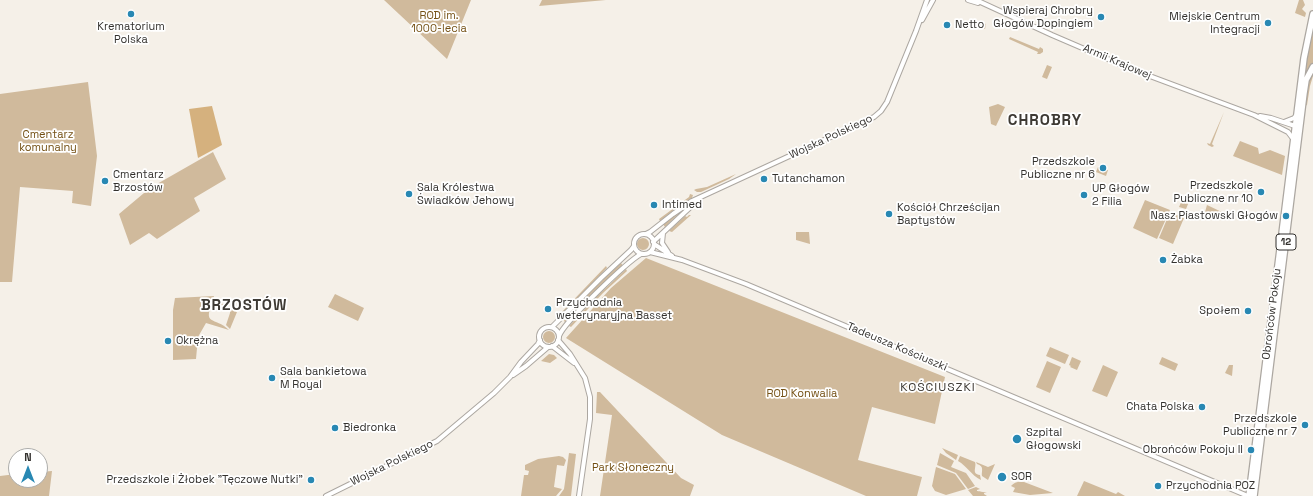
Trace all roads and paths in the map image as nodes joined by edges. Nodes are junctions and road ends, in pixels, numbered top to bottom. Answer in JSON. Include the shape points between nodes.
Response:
{"nodes":[{"id":1,"x":927,"y":0,"type":"edge"},
{"id":2,"x":933,"y":0,"type":"edge"},
{"id":3,"x":968,"y":0,"type":"edge"},
{"id":4,"x":976,"y":0,"type":"edge"},
{"id":5,"x":983,"y":4,"type":"junction"},
{"id":6,"x":1313,"y":14,"type":"edge"},
{"id":7,"x":916,"y":31,"type":"junction"},
{"id":8,"x":1313,"y":67,"type":"edge"},
{"id":9,"x":1297,"y":114,"type":"junction"},
{"id":10,"x":1254,"y":115,"type":"junction"},
{"id":11,"x":1283,"y":122,"type":"junction"},
{"id":12,"x":1282,"y":128,"type":"junction"},
{"id":13,"x":1297,"y":128,"type":"junction"},
{"id":14,"x":1294,"y":140,"type":"junction"},
{"id":15,"x":700,"y":198,"type":"junction"},
{"id":16,"x":663,"y":233,"type":"junction"},
{"id":17,"x":646,"y":234,"type":"junction"},
{"id":18,"x":653,"y":243,"type":"junction"},
{"id":19,"x":634,"y":246,"type":"junction"},
{"id":20,"x":650,"y":252,"type":"junction"},
{"id":21,"x":641,"y":254,"type":"junction"},
{"id":22,"x":671,"y":255,"type":"junction"},
{"id":23,"x":678,"y":259,"type":"junction"},
{"id":24,"x":552,"y":327,"type":"junction"},
{"id":25,"x":559,"y":338,"type":"junction"},
{"id":26,"x":540,"y":340,"type":"junction"},
{"id":27,"x":550,"y":346,"type":"junction"},
{"id":28,"x":576,"y":364,"type":"junction"},
{"id":29,"x":510,"y":378,"type":"junction"},
{"id":30,"x":326,"y":496,"type":"edge"},
{"id":31,"x":579,"y":496,"type":"edge"},
{"id":32,"x":1248,"y":496,"type":"edge"},
{"id":33,"x":1254,"y":496,"type":"edge"}],
"edges":[{"from":1,"to":7,"type":"street","name":"Wojska Polskiego"},
{"from":2,"to":7,"type":"street","name":"Wojska Polskiego"},
{"from":3,"to":5,"type":"street","name":"Armii Krajowej"},
{"from":4,"to":5,"type":"street","name":"Armii Krajowej"},
{"from":5,"to":10,"type":"street","name":"Armii Krajowej","via":[[1131,69]]},
{"from":6,"to":9,"type":"main road","name":"Obrońców Pokoju","number":"12"},
{"from":7,"to":15,"type":"street","name":"Wojska Polskiego","via":[[887,102],[874,117]]},
{"from":8,"to":13,"type":"main road","name":"Obrońców Pokoju","number":"12","via":[[1305,84]]},
{"from":9,"to":11,"type":"street"},
{"from":9,"to":13,"type":"main road","name":"Obrońców Pokoju","number":"12"},
{"from":10,"to":11,"type":"street","name":"Armii Krajowej"},
{"from":10,"to":12,"type":"street","name":"Armii Krajowej"},
{"from":11,"to":13,"type":"street","name":"Armii Krajowej"},
{"from":12,"to":13,"type":"street","name":"Armii Krajowej"},
{"from":12,"to":14,"type":"street","name":"Armii Krajowej"},
{"from":13,"to":14,"type":"main road","name":"Obrońców Pokoju","number":"12"},
{"from":13,"to":33,"type":"main road","name":"Obrońców Pokoju","number":"12"},
{"from":14,"to":32,"type":"main road","name":"Obrońców Pokoju","number":"12"},
{"from":15,"to":16,"type":"street","name":"Wojska Polskiego"},
{"from":15,"to":17,"type":"street","name":"Wojska Polskiego","via":[[682,206]]},
{"from":16,"to":18,"type":"street","name":"Wojska Polskiego"},
{"from":16,"to":22,"type":"street","via":[[663,246]]},
{"from":17,"to":18,"type":"street","via":[[651,237]]},
{"from":17,"to":19,"type":"street","via":[[637,237]]},
{"from":18,"to":20,"type":"street"},
{"from":18,"to":22,"type":"street","name":"Tadeusza Kościuszki"},
{"from":19,"to":21,"type":"street"},
{"from":19,"to":24,"type":"street"},
{"from":20,"to":21,"type":"street"},
{"from":20,"to":23,"type":"street","name":"Tadeusza Kościuszki"},
{"from":21,"to":25,"type":"street","via":[[591,298],[563,327]]},
{"from":22,"to":23,"type":"street","name":"Tadeusza Kościuszki"},
{"from":23,"to":32,"type":"street","name":"Tadeusza Kościuszki","via":[[746,284]]},
{"from":24,"to":25,"type":"street","via":[[557,331]]},
{"from":24,"to":26,"type":"street","via":[[542,329]]},
{"from":25,"to":27,"type":"street","via":[[556,344]]},
{"from":25,"to":28,"type":"street"},
{"from":26,"to":27,"type":"street"},
{"from":26,"to":29,"type":"street","name":"Wojska Polskiego"},
{"from":27,"to":28,"type":"street"},
{"from":27,"to":29,"type":"street","name":"Wojska Polskiego"},
{"from":28,"to":31,"type":"street","via":[[588,385],[591,403]]},
{"from":29,"to":30,"type":"street","name":"Wojska Polskiego","via":[[437,441]]}]}
